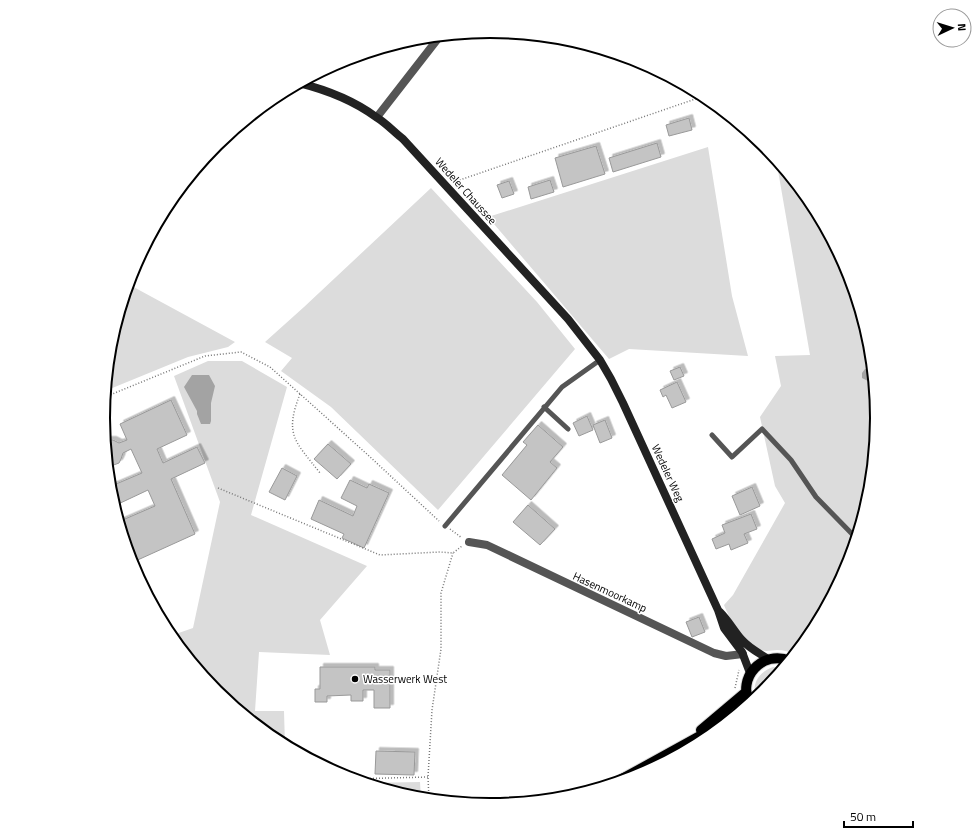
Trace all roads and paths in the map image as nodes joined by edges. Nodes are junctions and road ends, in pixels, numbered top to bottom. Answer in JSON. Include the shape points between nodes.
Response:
{"nodes":[{"id":1,"x":436,"y":42,"type":"edge"},
{"id":2,"x":302,"y":88,"type":"edge"},
{"id":3,"x":696,"y":99,"type":"edge"},
{"id":4,"x":377,"y":117,"type":"junction"},
{"id":5,"x":445,"y":185,"type":"junction"},
{"id":6,"x":592,"y":348,"type":"joint"},
{"id":7,"x":600,"y":360,"type":"junction"},
{"id":8,"x":300,"y":394,"type":"junction"},
{"id":9,"x":110,"y":395,"type":"edge"},
{"id":10,"x":544,"y":407,"type":"junction"},
{"id":11,"x":568,"y":429,"type":"dead end"},
{"id":12,"x":712,"y":435,"type":"dead end"},
{"id":13,"x":320,"y":473,"type":"dead end"},
{"id":14,"x":218,"y":488,"type":"dead end"},
{"id":15,"x":445,"y":526,"type":"junction"},
{"id":16,"x":852,"y":535,"type":"edge"},
{"id":17,"x":469,"y":542,"type":"junction"},
{"id":18,"x":453,"y":553,"type":"junction"},
{"id":19,"x":718,"y":610,"type":"junction"},
{"id":20,"x":739,"y":655,"type":"junction"},
{"id":21,"x":768,"y":659,"type":"junction"},
{"id":22,"x":784,"y":660,"type":"edge"},
{"id":23,"x":750,"y":673,"type":"junction"},
{"id":24,"x":735,"y":692,"type":"dead end"},
{"id":25,"x":746,"y":692,"type":"junction"},
{"id":26,"x":748,"y":698,"type":"edge"},
{"id":27,"x":698,"y":737,"type":"edge"},
{"id":28,"x":680,"y":746,"type":"junction"},
{"id":29,"x":644,"y":766,"type":"edge"},
{"id":30,"x":428,"y":777,"type":"junction"},
{"id":31,"x":367,"y":779,"type":"edge"},
{"id":32,"x":429,"y":794,"type":"edge"}],
"edges":[{"from":1,"to":4,"type":"street"},
{"from":2,"to":4,"type":"main road","name":"Wedeler Chaussee","via":[[333,93]]},
{"from":3,"to":5,"type":"path"},
{"from":4,"to":5,"type":"main road","name":"Wedeler Chaussee","via":[[403,139]]},
{"from":5,"to":6,"type":"main road","name":"Wedeler Chaussee"},
{"from":6,"to":7,"type":"main road","name":"Wedeler Weg"},
{"from":7,"to":10,"type":"lane","via":[[562,387]]},
{"from":7,"to":19,"type":"main road","name":"Wedeler Weg","via":[[612,379]]},
{"from":8,"to":9,"type":"path","via":[[270,367],[241,352],[205,356]]},
{"from":8,"to":13,"type":"path","via":[[292,419],[294,436]]},
{"from":8,"to":15,"type":"path"},
{"from":10,"to":11,"type":"lane"},
{"from":10,"to":15,"type":"lane"},
{"from":12,"to":16,"type":"lane","via":[[732,457],[762,429],[791,460],[816,497]]},
{"from":14,"to":18,"type":"path","via":[[380,555]]},
{"from":15,"to":17,"type":"path"},
{"from":17,"to":18,"type":"path"},
{"from":17,"to":20,"type":"street","name":"Hasenmoorkamp","via":[[487,545],[714,653],[726,656]]},
{"from":18,"to":30,"type":"path","via":[[440,593],[441,649],[432,710]]},
{"from":19,"to":20,"type":"main road","name":"Wedeler Weg","via":[[724,628]]},
{"from":19,"to":21,"type":"main road","name":"Wedeler Weg","via":[[752,650]]},
{"from":20,"to":23,"type":"main road","name":"Wedeler Weg"},
{"from":20,"to":24,"type":"path"},
{"from":21,"to":22,"type":"main road"},
{"from":21,"to":23,"type":"main road"},
{"from":23,"to":25,"type":"main road","via":[[746,682]]},
{"from":25,"to":26,"type":"main road"},
{"from":25,"to":28,"type":"main road"},
{"from":27,"to":28,"type":"main road"},
{"from":28,"to":29,"type":"main road"},
{"from":30,"to":31,"type":"path"},
{"from":30,"to":32,"type":"path"}]}
